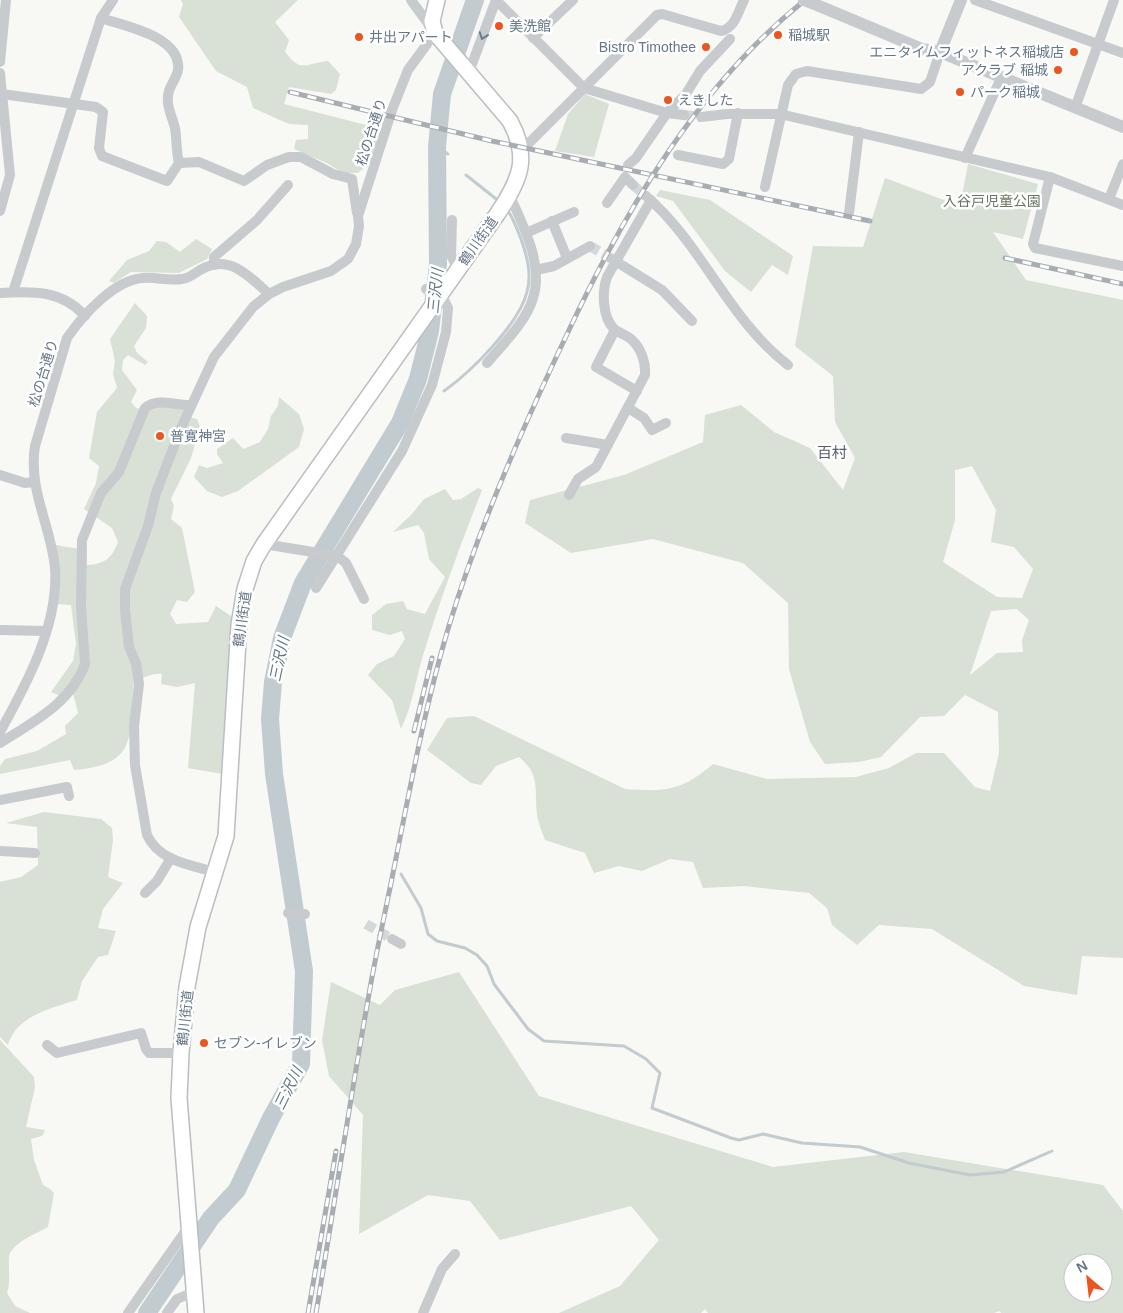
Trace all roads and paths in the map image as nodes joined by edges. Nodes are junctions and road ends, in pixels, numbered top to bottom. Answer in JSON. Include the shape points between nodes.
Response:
{"nodes":[{"id":1,"x":6,"y":0,"type":"edge"},
{"id":2,"x":113,"y":0,"type":"edge"},
{"id":3,"x":411,"y":0,"type":"edge"},
{"id":4,"x":437,"y":0,"type":"edge"},
{"id":5,"x":446,"y":0,"type":"edge"},
{"id":6,"x":496,"y":0,"type":"edge"},
{"id":7,"x":573,"y":0,"type":"edge"},
{"id":8,"x":744,"y":0,"type":"edge"},
{"id":9,"x":804,"y":0,"type":"edge"},
{"id":10,"x":962,"y":0,"type":"edge"},
{"id":11,"x":975,"y":0,"type":"edge"},
{"id":12,"x":1114,"y":0,"type":"edge"},
{"id":13,"x":826,"y":3,"type":"edge"},
{"id":14,"x":101,"y":18,"type":"junction"},
{"id":15,"x":435,"y":33,"type":"junction"},
{"id":16,"x":533,"y":38,"type":"junction"},
{"id":17,"x":730,"y":39,"type":"dead end"},
{"id":18,"x":1098,"y":44,"type":"junction"},
{"id":19,"x":940,"y":52,"type":"junction"},
{"id":20,"x":1123,"y":53,"type":"edge"},
{"id":21,"x":0,"y":62,"type":"edge"},
{"id":22,"x":467,"y":70,"type":"junction"},
{"id":23,"x":0,"y":73,"type":"edge"},
{"id":24,"x":1001,"y":78,"type":"junction"},
{"id":25,"x":584,"y":88,"type":"junction"},
{"id":26,"x":2,"y":94,"type":"junction"},
{"id":27,"x":72,"y":102,"type":"junction"},
{"id":28,"x":1075,"y":108,"type":"junction"},
{"id":29,"x":667,"y":113,"type":"junction"},
{"id":30,"x":738,"y":113,"type":"junction"},
{"id":31,"x":780,"y":114,"type":"junction"},
{"id":32,"x":684,"y":115,"type":"tunnel mouth"},
{"id":33,"x":701,"y":117,"type":"tunnel mouth"},
{"id":34,"x":1123,"y":127,"type":"edge"},
{"id":35,"x":858,"y":132,"type":"junction"},
{"id":36,"x":522,"y":150,"type":"junction"},
{"id":37,"x":678,"y":155,"type":"dead end"},
{"id":38,"x":965,"y":158,"type":"junction"},
{"id":39,"x":179,"y":163,"type":"junction"},
{"id":40,"x":1123,"y":164,"type":"edge"},
{"id":41,"x":628,"y":165,"type":"dead end"},
{"id":42,"x":1050,"y":177,"type":"junction"},
{"id":43,"x":288,"y":185,"type":"dead end"},
{"id":44,"x":633,"y":185,"type":"dead end"},
{"id":45,"x":765,"y":187,"type":"dead end"},
{"id":46,"x":508,"y":198,"type":"junction"},
{"id":47,"x":1109,"y":199,"type":"junction"},
{"id":48,"x":607,"y":202,"type":"dead end"},
{"id":49,"x":1123,"y":205,"type":"edge"},
{"id":50,"x":0,"y":210,"type":"edge"},
{"id":51,"x":574,"y":212,"type":"dead end"},
{"id":52,"x":849,"y":213,"type":"dead end"},
{"id":53,"x":358,"y":216,"type":"junction"},
{"id":54,"x":452,"y":220,"type":"dead end"},
{"id":55,"x":552,"y":221,"type":"junction"},
{"id":56,"x":526,"y":233,"type":"junction"},
{"id":57,"x":590,"y":246,"type":"dead end"},
{"id":58,"x":567,"y":258,"type":"junction"},
{"id":59,"x":614,"y":260,"type":"junction"},
{"id":60,"x":214,"y":265,"type":"junction"},
{"id":61,"x":1123,"y":266,"type":"edge"},
{"id":62,"x":458,"y":269,"type":"junction"},
{"id":63,"x":536,"y":270,"type":"junction"},
{"id":64,"x":13,"y":292,"type":"junction"},
{"id":65,"x":0,"y":293,"type":"edge"},
{"id":66,"x":268,"y":294,"type":"junction"},
{"id":67,"x":434,"y":294,"type":"junction"},
{"id":68,"x":85,"y":316,"type":"junction"},
{"id":69,"x":692,"y":321,"type":"dead end"},
{"id":70,"x":615,"y":330,"type":"junction"},
{"id":71,"x":486,"y":363,"type":"dead end"},
{"id":72,"x":788,"y":365,"type":"dead end"},
{"id":73,"x":637,"y":390,"type":"junction"},
{"id":74,"x":191,"y":405,"type":"junction"},
{"id":75,"x":628,"y":408,"type":"junction"},
{"id":76,"x":666,"y":423,"type":"dead end"},
{"id":77,"x":566,"y":438,"type":"dead end"},
{"id":78,"x":608,"y":445,"type":"junction"},
{"id":79,"x":0,"y":475,"type":"edge"},
{"id":80,"x":34,"y":482,"type":"junction"},
{"id":81,"x":569,"y":495,"type":"dead end"},
{"id":82,"x":264,"y":544,"type":"junction"},
{"id":83,"x":334,"y":555,"type":"junction"},
{"id":84,"x":316,"y":588,"type":"dead end"},
{"id":85,"x":364,"y":599,"type":"dead end"},
{"id":86,"x":0,"y":630,"type":"edge"},
{"id":87,"x":46,"y":631,"type":"junction"},
{"id":88,"x":0,"y":732,"type":"edge"},
{"id":89,"x":0,"y":743,"type":"edge"},
{"id":90,"x":69,"y":796,"type":"dead end"},
{"id":91,"x":0,"y":800,"type":"edge"},
{"id":92,"x":0,"y":851,"type":"edge"},
{"id":93,"x":35,"y":853,"type":"dead end"},
{"id":94,"x":171,"y":858,"type":"junction"},
{"id":95,"x":215,"y":872,"type":"junction"},
{"id":96,"x":145,"y":894,"type":"dead end"},
{"id":97,"x":288,"y":913,"type":"dead end"},
{"id":98,"x":305,"y":914,"type":"dead end"},
{"id":99,"x":47,"y":1045,"type":"dead end"},
{"id":100,"x":181,"y":1053,"type":"junction"},
{"id":101,"x":189,"y":1226,"type":"junction"},
{"id":102,"x":455,"y":1254,"type":"dead end"},
{"id":103,"x":194,"y":1292,"type":"junction"},
{"id":104,"x":128,"y":1313,"type":"edge"},
{"id":105,"x":167,"y":1313,"type":"edge"},
{"id":106,"x":196,"y":1313,"type":"edge"},
{"id":107,"x":422,"y":1313,"type":"edge"}],
"edges":[{"from":1,"to":21,"type":"street"},
{"from":2,"to":14,"type":"street"},
{"from":3,"to":15,"type":"street"},
{"from":4,"to":15,"type":"main road","via":[[432,21]]},
{"from":5,"to":15,"type":"main road"},
{"from":6,"to":16,"type":"street"},
{"from":6,"to":22,"type":"street","one_way":true},
{"from":7,"to":16,"type":"street"},
{"from":8,"to":25,"type":"street","via":[[733,24],[721,31],[656,15]]},
{"from":9,"to":13,"type":"street","bridge":true},
{"from":10,"to":19,"type":"street"},
{"from":11,"to":18,"type":"street"},
{"from":12,"to":18,"type":"street"},
{"from":13,"to":19,"type":"street","via":[[922,49]]},
{"from":14,"to":27,"type":"street"},
{"from":14,"to":39,"type":"street","via":[[170,45],[178,71],[168,91],[168,107],[175,129]]},
{"from":15,"to":22,"type":"main road","name":"鶴川街道"},
{"from":15,"to":53,"type":"street","name":"松の台通り","via":[[408,70]]},
{"from":16,"to":25,"type":"street"},
{"from":17,"to":29,"type":"street"},
{"from":18,"to":20,"type":"street"},
{"from":18,"to":28,"type":"street"},
{"from":19,"to":24,"type":"street"},
{"from":19,"to":31,"type":"street","via":[[930,82],[918,90],[801,71],[788,85]]},
{"from":22,"to":36,"type":"main road","name":"鶴川街道","via":[[510,121]]},
{"from":23,"to":26,"type":"street"},
{"from":24,"to":28,"type":"street"},
{"from":24,"to":38,"type":"street"},
{"from":25,"to":29,"type":"street"},
{"from":25,"to":36,"type":"street"},
{"from":26,"to":27,"type":"street"},
{"from":26,"to":50,"type":"street","via":[[10,175]]},
{"from":27,"to":39,"type":"street","via":[[96,106],[103,112],[98,148],[102,156],[167,181]]},
{"from":27,"to":64,"type":"street"},
{"from":28,"to":34,"type":"street"},
{"from":29,"to":32,"type":"street"},
{"from":29,"to":41,"type":"street"},
{"from":30,"to":31,"type":"street"},
{"from":30,"to":33,"type":"street"},
{"from":30,"to":37,"type":"street","via":[[729,159],[723,164]]},
{"from":31,"to":35,"type":"street"},
{"from":31,"to":45,"type":"street"},
{"from":35,"to":38,"type":"street"},
{"from":35,"to":52,"type":"street"},
{"from":36,"to":46,"type":"main road","name":"鶴川街道","via":[[519,175]]},
{"from":38,"to":42,"type":"street"},
{"from":39,"to":53,"type":"street","via":[[199,162],[244,181],[267,166],[289,157],[301,157],[333,174],[352,179]]},
{"from":40,"to":47,"type":"street"},
{"from":42,"to":47,"type":"street"},
{"from":42,"to":61,"type":"street","via":[[1033,244],[1035,248]]},
{"from":43,"to":60,"type":"street","via":[[257,220],[214,257]]},
{"from":44,"to":48,"type":"street","via":[[625,177]]},
{"from":46,"to":56,"type":"street"},
{"from":46,"to":62,"type":"main road","name":"鶴川街道"},
{"from":47,"to":49,"type":"street"},
{"from":51,"to":55,"type":"street"},
{"from":53,"to":66,"type":"street","name":"松の台通り","via":[[356,244],[342,264],[325,274]]},
{"from":54,"to":62,"type":"street","via":[[452,255]]},
{"from":55,"to":56,"type":"street"},
{"from":55,"to":58,"type":"street"},
{"from":56,"to":63,"type":"street"},
{"from":57,"to":58,"type":"street"},
{"from":58,"to":63,"type":"street","via":[[554,266]]},
{"from":59,"to":69,"type":"street","via":[[662,290]]},
{"from":59,"to":70,"type":"street","via":[[603,288],[609,322]]},
{"from":59,"to":72,"type":"street","via":[[648,198],[658,204],[758,337]]},
{"from":60,"to":66,"type":"street","via":[[236,268]]},
{"from":60,"to":68,"type":"street","name":"松の台通り","via":[[185,278],[144,278],[126,282],[110,292]]},
{"from":62,"to":67,"type":"main road","name":"鶴川街道","via":[[449,283]]},
{"from":63,"to":71,"type":"street","via":[[534,298]]},
{"from":64,"to":65,"type":"street"},
{"from":64,"to":68,"type":"street","via":[[59,296],[75,305]]},
{"from":66,"to":74,"type":"street","via":[[253,307],[214,357]]},
{"from":67,"to":82,"type":"main road","name":"鶴川街道","via":[[424,319]]},
{"from":67,"to":83,"type":"street","via":[[448,308],[446,332],[432,385],[402,451]]},
{"from":68,"to":80,"type":"street","name":"松の台通り","via":[[67,338],[63,350],[35,446],[32,462]]},
{"from":70,"to":73,"type":"street","via":[[638,347],[646,364],[645,375]]},
{"from":70,"to":73,"type":"street","via":[[596,367]]},
{"from":73,"to":75,"type":"street"},
{"from":74,"to":89,"type":"street","via":[[158,402],[145,408],[119,472],[101,493],[82,540],[81,607],[85,664],[82,673],[59,703]]},
{"from":74,"to":94,"type":"street","via":[[165,468],[125,589],[126,632],[139,684],[134,726],[140,805],[150,844]]},
{"from":75,"to":76,"type":"street","via":[[644,418],[652,430]]},
{"from":75,"to":78,"type":"street"},
{"from":77,"to":78,"type":"street"},
{"from":78,"to":81,"type":"street","via":[[596,467],[578,478]]},
{"from":79,"to":80,"type":"street"},
{"from":80,"to":87,"type":"street","name":"松の台通り","via":[[55,569]]},
{"from":82,"to":83,"type":"street"},
{"from":82,"to":95,"type":"main road","name":"鶴川街道","via":[[254,561],[245,589],[239,625],[226,836]]},
{"from":83,"to":84,"type":"street"},
{"from":83,"to":85,"type":"street","via":[[346,563]]},
{"from":86,"to":87,"type":"street"},
{"from":87,"to":88,"type":"street","name":"松の台通り","via":[[31,675]]},
{"from":90,"to":91,"type":"street","via":[[67,787]]},
{"from":92,"to":93,"type":"street"},
{"from":94,"to":95,"type":"street"},
{"from":94,"to":96,"type":"street"},
{"from":95,"to":100,"type":"main road","name":"鶴川街道","via":[[198,927],[187,988]]},
{"from":97,"to":98,"type":"street"},
{"from":99,"to":100,"type":"street","via":[[57,1053],[141,1033],[149,1053]]},
{"from":100,"to":101,"type":"main road","name":"鶴川街道","via":[[180,1098]]},
{"from":101,"to":103,"type":"main road","name":"鶴川街道"},
{"from":101,"to":104,"type":"street"},
{"from":102,"to":107,"type":"street","via":[[442,1269]]},
{"from":103,"to":105,"type":"street","via":[[177,1298]]},
{"from":103,"to":106,"type":"main road","name":"鶴川街道"}]}
